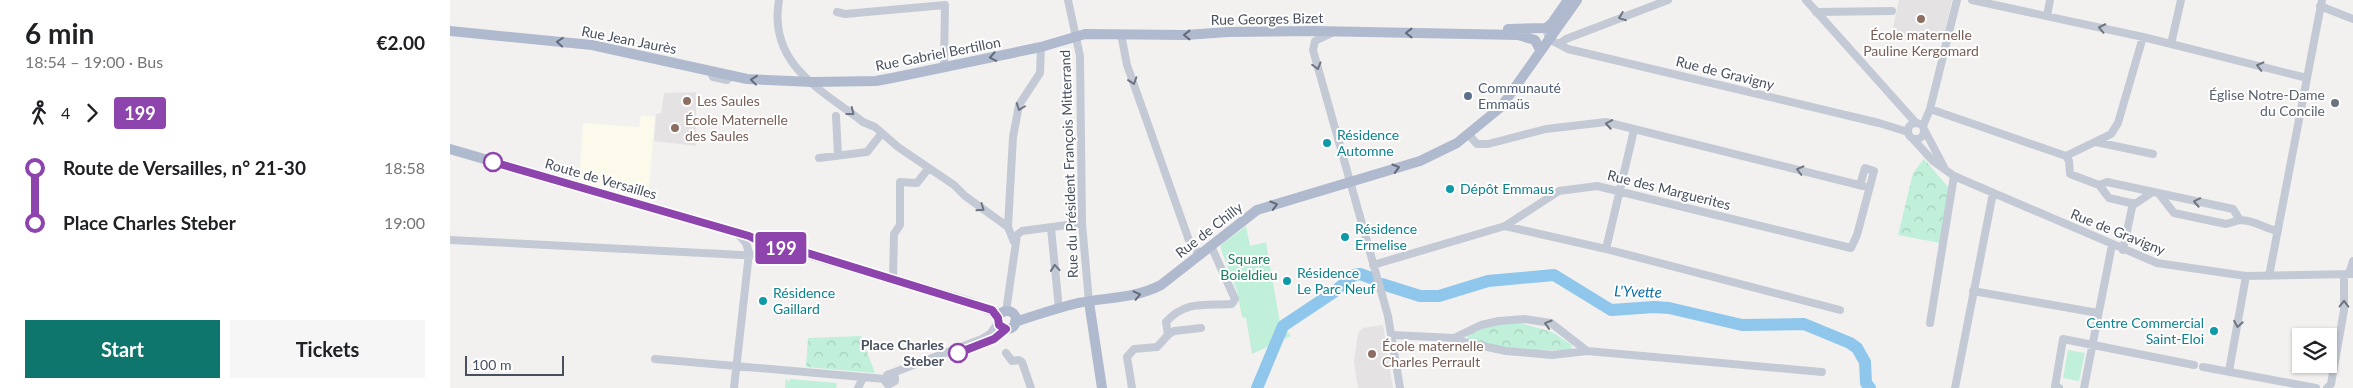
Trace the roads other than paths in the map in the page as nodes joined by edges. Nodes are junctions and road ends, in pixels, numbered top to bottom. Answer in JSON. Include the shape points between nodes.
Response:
{"nodes":[{"id":1,"x":780,"y":0,"type":"edge"},
{"id":2,"x":1068,"y":0,"type":"edge"},
{"id":3,"x":1568,"y":0,"type":"edge"},
{"id":4,"x":1577,"y":0,"type":"edge"},
{"id":5,"x":1668,"y":0,"type":"edge"},
{"id":6,"x":1806,"y":0,"type":"edge"},
{"id":7,"x":1957,"y":0,"type":"edge"},
{"id":8,"x":1972,"y":0,"type":"edge"},
{"id":9,"x":2050,"y":0,"type":"edge"},
{"id":10,"x":2181,"y":0,"type":"edge"},
{"id":11,"x":2321,"y":3,"type":"edge"},
{"id":12,"x":1892,"y":11,"type":"dead end"},
{"id":13,"x":837,"y":12,"type":"dead end"},
{"id":14,"x":1816,"y":12,"type":"junction"},
{"id":15,"x":2047,"y":16,"type":"junction"},
{"id":16,"x":2353,"y":19,"type":"edge"},
{"id":17,"x":1546,"y":28,"type":"junction"},
{"id":18,"x":450,"y":31,"type":"edge"},
{"id":19,"x":1335,"y":32,"type":"junction"},
{"id":20,"x":1458,"y":33,"type":"junction"},
{"id":21,"x":1121,"y":34,"type":"junction"},
{"id":22,"x":1077,"y":36,"type":"junction"},
{"id":23,"x":2143,"y":37,"type":"junction"},
{"id":24,"x":1549,"y":39,"type":"junction"},
{"id":25,"x":1559,"y":44,"type":"junction"},
{"id":26,"x":2171,"y":44,"type":"junction"},
{"id":27,"x":1041,"y":47,"type":"junction"},
{"id":28,"x":1540,"y":50,"type":"junction"},
{"id":29,"x":944,"y":66,"type":"junction"},
{"id":30,"x":2307,"y":78,"type":"junction"},
{"id":31,"x":807,"y":82,"type":"junction"},
{"id":32,"x":1930,"y":109,"type":"junction"},
{"id":33,"x":836,"y":116,"type":"dead end"},
{"id":34,"x":1921,"y":126,"type":"junction"},
{"id":35,"x":1634,"y":130,"type":"junction"},
{"id":36,"x":882,"y":133,"type":"junction"},
{"id":37,"x":1469,"y":135,"type":"junction"},
{"id":38,"x":1910,"y":136,"type":"junction"},
{"id":39,"x":2096,"y":142,"type":"junction"},
{"id":40,"x":450,"y":149,"type":"edge"},
{"id":41,"x":2153,"y":154,"type":"dead end"},
{"id":42,"x":838,"y":155,"type":"junction"},
{"id":43,"x":2066,"y":156,"type":"junction"},
{"id":44,"x":819,"y":158,"type":"dead end"},
{"id":45,"x":928,"y":169,"type":"junction"},
{"id":46,"x":1944,"y":169,"type":"junction"},
{"id":47,"x":1954,"y":176,"type":"junction"},
{"id":48,"x":1349,"y":182,"type":"junction"},
{"id":49,"x":1860,"y":185,"type":"junction"},
{"id":50,"x":2099,"y":185,"type":"junction"},
{"id":51,"x":1870,"y":187,"type":"junction"},
{"id":52,"x":1621,"y":190,"type":"junction"},
{"id":53,"x":1993,"y":193,"type":"junction"},
{"id":54,"x":2150,"y":193,"type":"junction"},
{"id":55,"x":2160,"y":195,"type":"junction"},
{"id":56,"x":2133,"y":203,"type":"junction"},
{"id":57,"x":2240,"y":220,"type":"junction"},
{"id":58,"x":1082,"y":224,"type":"junction"},
{"id":59,"x":1505,"y":226,"type":"junction"},
{"id":60,"x":1008,"y":227,"type":"junction"},
{"id":61,"x":1051,"y":228,"type":"junction"},
{"id":62,"x":2278,"y":231,"type":"junction"},
{"id":63,"x":738,"y":234,"type":"junction"},
{"id":64,"x":450,"y":240,"type":"edge"},
{"id":65,"x":1014,"y":242,"type":"junction"},
{"id":66,"x":2112,"y":245,"type":"junction"},
{"id":67,"x":1211,"y":246,"type":"junction"},
{"id":68,"x":771,"y":247,"type":"junction"},
{"id":69,"x":1606,"y":249,"type":"junction"},
{"id":70,"x":2123,"y":250,"type":"junction"},
{"id":71,"x":749,"y":254,"type":"junction"},
{"id":72,"x":807,"y":254,"type":"junction"},
{"id":73,"x":1202,"y":254,"type":"junction"},
{"id":74,"x":2353,"y":261,"type":"edge"},
{"id":75,"x":1374,"y":265,"type":"junction"},
{"id":76,"x":2349,"y":274,"type":"edge"},
{"id":77,"x":2246,"y":276,"type":"junction"},
{"id":78,"x":2269,"y":276,"type":"junction"},
{"id":79,"x":892,"y":279,"type":"junction"},
{"id":80,"x":1973,"y":292,"type":"junction"},
{"id":81,"x":1089,"y":302,"type":"junction"},
{"id":82,"x":1059,"y":309,"type":"junction"},
{"id":83,"x":1840,"y":310,"type":"dead end"},
{"id":84,"x":2098,"y":313,"type":"junction"},
{"id":85,"x":1003,"y":319,"type":"junction"},
{"id":86,"x":1930,"y":323,"type":"dead end"},
{"id":87,"x":1201,"y":328,"type":"dead end"},
{"id":88,"x":1168,"y":335,"type":"junction"},
{"id":89,"x":1392,"y":335,"type":"junction"},
{"id":90,"x":1454,"y":338,"type":"junction"},
{"id":91,"x":2093,"y":345,"type":"junction"},
{"id":92,"x":1587,"y":352,"type":"junction"},
{"id":93,"x":1006,"y":353,"type":"dead end"},
{"id":94,"x":655,"y":359,"type":"dead end"},
{"id":95,"x":2194,"y":365,"type":"dead end"},
{"id":96,"x":736,"y":367,"type":"junction"},
{"id":97,"x":2203,"y":367,"type":"dead end"},
{"id":98,"x":2229,"y":371,"type":"junction"},
{"id":99,"x":1822,"y":372,"type":"dead end"},
{"id":100,"x":863,"y":378,"type":"junction"},
{"id":101,"x":2270,"y":379,"type":"junction"},
{"id":102,"x":891,"y":381,"type":"edge"},
{"id":103,"x":734,"y":388,"type":"edge"},
{"id":104,"x":858,"y":388,"type":"edge"},
{"id":105,"x":1031,"y":388,"type":"edge"},
{"id":106,"x":1102,"y":388,"type":"edge"},
{"id":107,"x":1132,"y":388,"type":"edge"},
{"id":108,"x":1400,"y":388,"type":"edge"},
{"id":109,"x":1955,"y":388,"type":"edge"},
{"id":110,"x":2059,"y":388,"type":"edge"},
{"id":111,"x":2084,"y":388,"type":"edge"},
{"id":112,"x":2268,"y":388,"type":"edge"},
{"id":113,"x":2316,"y":388,"type":"edge"},
{"id":114,"x":2327,"y":388,"type":"edge"}],
"edges":[{"from":1,"to":31,"type":"street","via":[[778,25],[782,45]]},
{"from":2,"to":22,"type":"street","name":"Rue du Président François Mitterrand"},
{"from":3,"to":17,"type":"main road"},
{"from":4,"to":24,"type":"main road","name":"Rue de Chilly"},
{"from":5,"to":25,"type":"street","one_way":true,"via":[[1566,38]]},
{"from":6,"to":14,"type":"street","name":"Rue de Gravigny"},
{"from":7,"to":32,"type":"street"},
{"from":8,"to":15,"type":"street"},
{"from":9,"to":15,"type":"street"},
{"from":10,"to":26,"type":"street"},
{"from":11,"to":16,"type":"street"},
{"from":11,"to":30,"type":"street"},
{"from":12,"to":14,"type":"street"},
{"from":13,"to":29,"type":"street","via":[[845,14],[945,5]]},
{"from":14,"to":34,"type":"street","name":"Rue de Gravigny"},
{"from":23,"to":15,"type":"street","one_way":true},
{"from":17,"to":20,"type":"main road","name":"Rue Georges Bizet"},
{"from":17,"to":24,"type":"street"},
{"from":31,"to":18,"type":"main road","name":"Rue Jean Jaurès","one_way":true,"via":[[767,81],[732,75],[592,45]]},
{"from":20,"to":19,"type":"main road","name":"Rue Georges Bizet","one_way":true},
{"from":19,"to":21,"type":"main road","name":"Rue Georges Bizet","one_way":true},
{"from":19,"to":48,"type":"street","one_way":true,"via":[[1315,41],[1313,50]]},
{"from":20,"to":28,"type":"main road","name":"Rue Georges Bizet","via":[[1528,36],[1535,40]]},
{"from":21,"to":22,"type":"main road","name":"Rue Georges Bizet"},
{"from":21,"to":73,"type":"street","one_way":true,"via":[[1127,65],[1192,246]]},
{"from":22,"to":27,"type":"main road","name":"Rue Gabriel Bertillon"},
{"from":22,"to":58,"type":"street","name":"Rue du Président François Mitterrand","via":[[1081,78]]},
{"from":23,"to":26,"type":"street"},
{"from":23,"to":39,"type":"street","via":[[2118,124],[2111,134]]},
{"from":24,"to":25,"type":"street","name":"Rue de Gravigny"},
{"from":24,"to":28,"type":"main road","name":"Rue de Chilly"},
{"from":25,"to":38,"type":"street","name":"Rue de Gravigny","via":[[1568,49],[1879,123]]},
{"from":30,"to":26,"type":"street","one_way":true},
{"from":27,"to":29,"type":"main road","name":"Rue Gabriel Bertillon","one_way":true},
{"from":27,"to":60,"type":"street","one_way":true,"via":[[1040,73],[1019,105],[1013,137]]},
{"from":28,"to":37,"type":"main road","name":"Rue de Chilly","via":[[1501,107]]},
{"from":29,"to":31,"type":"main road","name":"Rue Gabriel Bertillon","via":[[876,81]]},
{"from":30,"to":62,"type":"street"},
{"from":31,"to":36,"type":"street","one_way":true},
{"from":32,"to":34,"type":"street"},
{"from":32,"to":43,"type":"street"},
{"from":33,"to":42,"type":"street"},
{"from":34,"to":38,"type":"street","via":[[1911,125]]},
{"from":34,"to":38,"type":"street","via":[[1920,138]]},
{"from":34,"to":46,"type":"street","name":"Rue de Gravigny"},
{"from":35,"to":37,"type":"street","one_way":true,"via":[[1594,122],[1482,144]]},
{"from":49,"to":35,"type":"street","one_way":true},
{"from":35,"to":52,"type":"street"},
{"from":36,"to":42,"type":"street","via":[[866,152]]},
{"from":36,"to":45,"type":"street"},
{"from":48,"to":37,"type":"main road","name":"Rue de Chilly","one_way":true,"via":[[1420,161]]},
{"from":38,"to":46,"type":"street","name":"Rue de Gravigny"},
{"from":39,"to":41,"type":"street"},
{"from":39,"to":43,"type":"street"},
{"from":40,"to":63,"type":"main road","name":"Route de Versailles"},
{"from":42,"to":44,"type":"street"},
{"from":43,"to":50,"type":"street","via":[[2070,174]]},
{"from":45,"to":60,"type":"street","one_way":true},
{"from":45,"to":79,"type":"street","via":[[917,183],[900,182],[900,225],[894,234]]},
{"from":46,"to":47,"type":"street","name":"Rue de Gravigny"},
{"from":47,"to":53,"type":"street","name":"Rue de Gravigny"},
{"from":47,"to":86,"type":"street"},
{"from":67,"to":48,"type":"main road","name":"Rue de Chilly","one_way":true,"via":[[1257,210]]},
{"from":48,"to":75,"type":"street"},
{"from":49,"to":51,"type":"street"},
{"from":49,"to":51,"type":"street","via":[[1864,168],[1874,171]]},
{"from":50,"to":54,"type":"street","via":[[2107,182]]},
{"from":50,"to":56,"type":"street","via":[[2109,198]]},
{"from":51,"to":52,"type":"street","name":"Rue des Marguerites","via":[[1851,248]]},
{"from":52,"to":59,"type":"street","name":"Rue des Marguerites","via":[[1597,186],[1558,191]]},
{"from":52,"to":69,"type":"street"},
{"from":53,"to":66,"type":"street","name":"Rue de Gravigny"},
{"from":53,"to":80,"type":"street"},
{"from":54,"to":55,"type":"street"},
{"from":54,"to":56,"type":"street"},
{"from":57,"to":55,"type":"street","one_way":true,"via":[[2233,209]]},
{"from":55,"to":57,"type":"street","via":[[2174,213],[2226,224]]},
{"from":56,"to":70,"type":"street"},
{"from":57,"to":62,"type":"street","via":[[2253,220],[2266,229]]},
{"from":58,"to":61,"type":"street"},
{"from":58,"to":81,"type":"street","name":"Rue du Président François Mitterrand"},
{"from":59,"to":69,"type":"street"},
{"from":59,"to":75,"type":"street","name":"Rue des Marguerites"},
{"from":60,"to":65,"type":"street"},
{"from":61,"to":65,"type":"street","via":[[1022,231]]},
{"from":82,"to":61,"type":"street","one_way":true},
{"from":62,"to":78,"type":"street"},
{"from":63,"to":68,"type":"main road","name":"Route de Versailles"},
{"from":63,"to":71,"type":"street","via":[[746,243]]},
{"from":64,"to":71,"type":"street"},
{"from":65,"to":85,"type":"street"},
{"from":66,"to":70,"type":"street","name":"Rue de Gravigny"},
{"from":66,"to":84,"type":"street"},
{"from":67,"to":73,"type":"main road","name":"Rue de Chilly"},
{"from":67,"to":88,"type":"street","via":[[1235,299],[1232,304],[1194,305],[1179,310],[1166,322]]},
{"from":68,"to":71,"type":"street","name":"Route de Versailles"},
{"from":68,"to":72,"type":"main road","name":"Route de Versailles","via":[[791,248]]},
{"from":69,"to":83,"type":"street"},
{"from":70,"to":77,"type":"street","name":"Rue de Gravigny","via":[[2157,263]]},
{"from":71,"to":72,"type":"street"},
{"from":71,"to":96,"type":"street"},
{"from":72,"to":79,"type":"main road","name":"Route de Versailles"},
{"from":81,"to":73,"type":"main road","name":"Rue de Chilly","one_way":true,"via":[[1148,292]]},
{"from":74,"to":76,"type":"street"},
{"from":75,"to":89,"type":"street"},
{"from":76,"to":78,"type":"street","name":"Rue de Gravigny"},
{"from":114,"to":76,"type":"street","one_way":true,"via":[[2332,384]]},
{"from":77,"to":78,"type":"street","name":"Rue de Gravigny"},
{"from":77,"to":98,"type":"street","one_way":true},
{"from":79,"to":85,"type":"main road","name":"Route de Versailles","via":[[984,307],[1001,309]]},
{"from":80,"to":84,"type":"street"},
{"from":80,"to":109,"type":"street"},
{"from":81,"to":82,"type":"main road","name":"Rue de Chilly"},
{"from":81,"to":106,"type":"main road","name":"Rue du Président François Mitterrand"},
{"from":82,"to":85,"type":"main road","name":"Rue de Chilly","via":[[1015,322],[1012,314]]},
{"from":84,"to":91,"type":"street"},
{"from":85,"to":102,"type":"street","via":[[990,334]]},
{"from":87,"to":88,"type":"street","via":[[1174,331]]},
{"from":88,"to":107,"type":"street","via":[[1157,348],[1134,350],[1127,357]]},
{"from":89,"to":90,"type":"street"},
{"from":89,"to":108,"type":"street"},
{"from":90,"to":92,"type":"street","via":[[1506,351]]},
{"from":92,"to":90,"type":"street","one_way":true,"via":[[1551,322],[1524,319],[1481,325]]},
{"from":91,"to":95,"type":"street"},
{"from":91,"to":110,"type":"street","via":[[2063,339],[2055,387]]},
{"from":91,"to":111,"type":"street"},
{"from":92,"to":99,"type":"street"},
{"from":93,"to":105,"type":"street","via":[[1012,361],[1022,362]]},
{"from":94,"to":96,"type":"street"},
{"from":96,"to":100,"type":"street"},
{"from":96,"to":103,"type":"street"},
{"from":97,"to":98,"type":"street"},
{"from":98,"to":101,"type":"street"},
{"from":100,"to":102,"type":"street"},
{"from":100,"to":104,"type":"street"},
{"from":101,"to":112,"type":"street"},
{"from":101,"to":113,"type":"street"}]}
